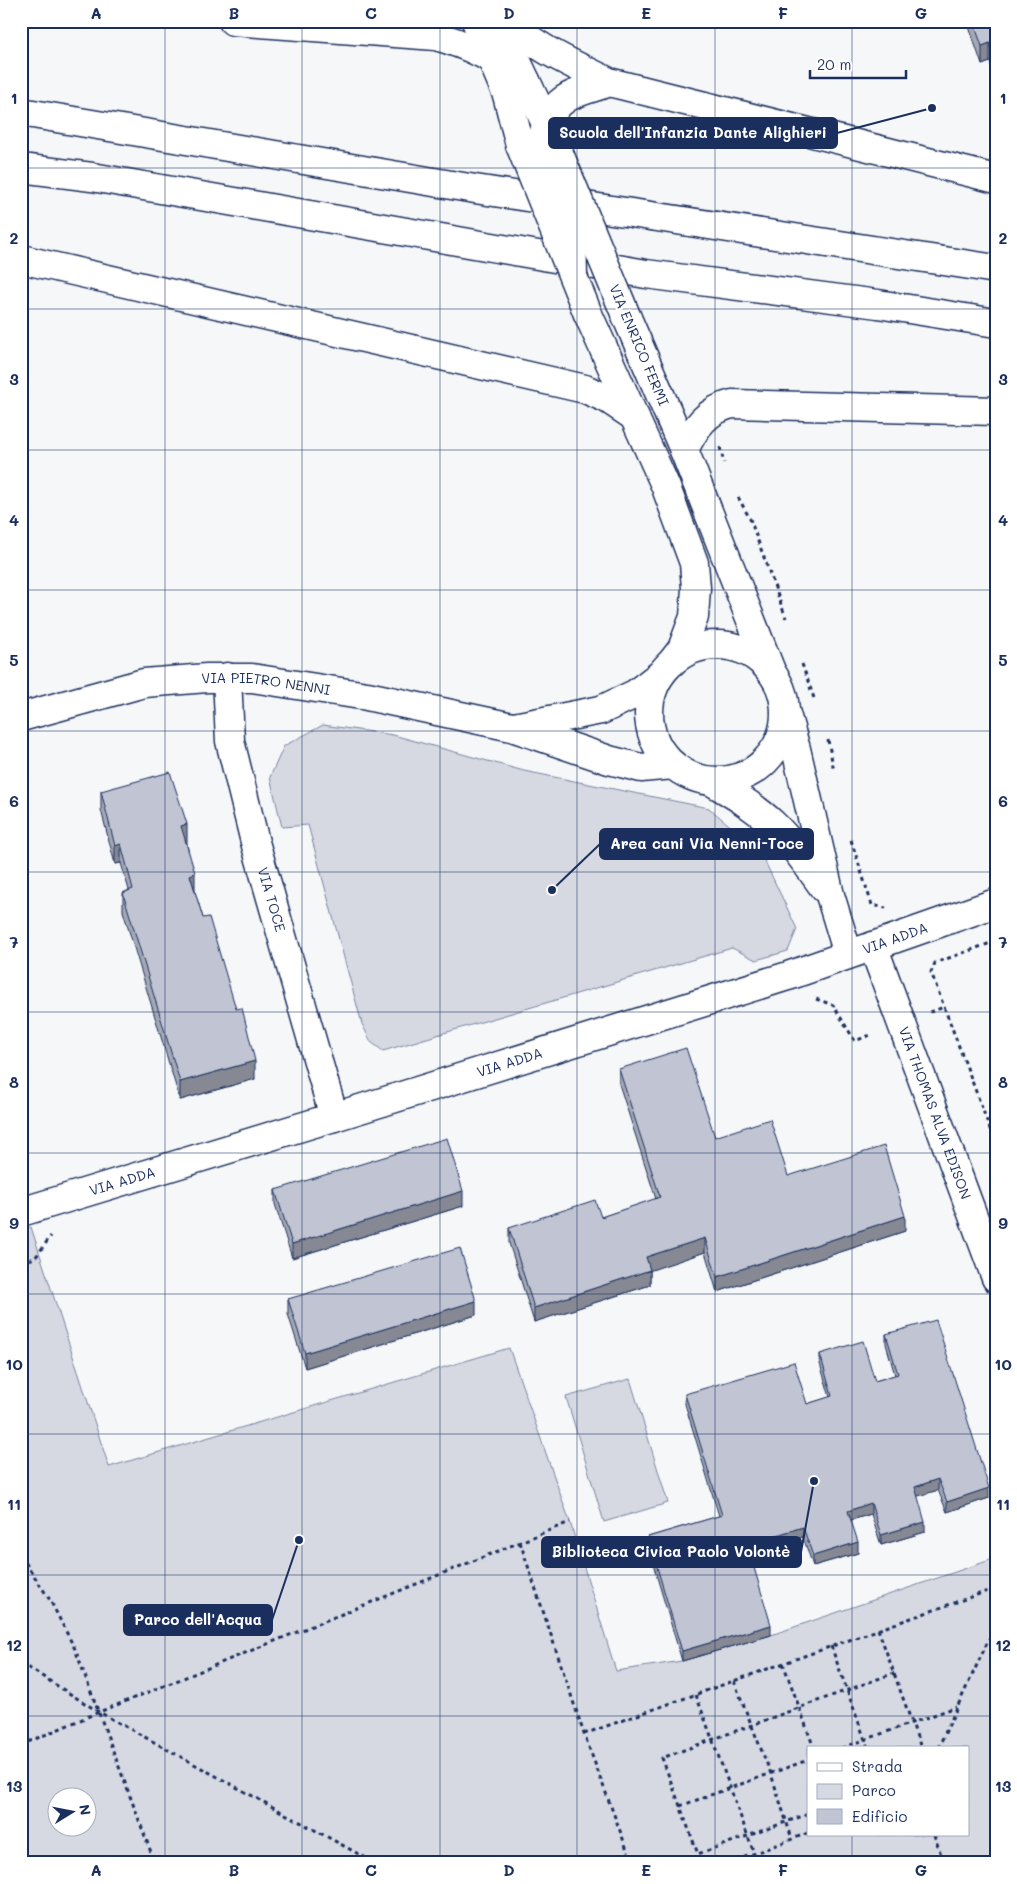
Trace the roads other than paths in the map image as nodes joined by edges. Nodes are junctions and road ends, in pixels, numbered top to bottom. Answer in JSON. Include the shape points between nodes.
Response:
{"nodes":[{"id":1,"x":233,"y":21,"type":"edge"},
{"id":2,"x":476,"y":21,"type":"edge"},
{"id":3,"x":498,"y":21,"type":"edge"},
{"id":4,"x":506,"y":21,"type":"edge"},
{"id":5,"x":443,"y":28,"type":"edge"},
{"id":6,"x":492,"y":58,"type":"junction"},
{"id":7,"x":526,"y":80,"type":"junction"},
{"id":8,"x":609,"y":82,"type":"junction"},
{"id":9,"x":21,"y":112,"type":"edge"},
{"id":10,"x":542,"y":143,"type":"junction"},
{"id":11,"x":21,"y":168,"type":"edge"},
{"id":12,"x":996,"y":179,"type":"edge"},
{"id":13,"x":21,"y":259,"type":"edge"},
{"id":14,"x":996,"y":269,"type":"edge"},
{"id":15,"x":996,"y":323,"type":"edge"},
{"id":16,"x":996,"y":411,"type":"edge"},
{"id":17,"x":635,"y":417,"type":"junction"},
{"id":18,"x":684,"y":450,"type":"junction"},
{"id":19,"x":668,"y":667,"type":"junction"},
{"id":20,"x":771,"y":672,"type":"junction"},
{"id":21,"x":228,"y":678,"type":"junction"},
{"id":22,"x":785,"y":711,"type":"junction"},
{"id":23,"x":21,"y":717,"type":"edge"},
{"id":24,"x":512,"y":727,"type":"junction"},
{"id":25,"x":673,"y":765,"type":"junction"},
{"id":26,"x":713,"y":782,"type":"junction"},
{"id":27,"x":830,"y":895,"type":"junction"},
{"id":28,"x":996,"y":902,"type":"edge"},
{"id":29,"x":861,"y":950,"type":"junction"},
{"id":30,"x":334,"y":1117,"type":"junction"},
{"id":31,"x":21,"y":1212,"type":"edge"},
{"id":32,"x":996,"y":1278,"type":"edge"}],
"edges":[{"from":1,"to":5,"type":"main road"},
{"from":2,"to":6,"type":"main road","name":"VIA ENRICO FERMI"},
{"from":3,"to":7,"type":"main road","name":"VIA ENRICO FERMI"},
{"from":4,"to":8,"type":"main road","via":[[521,35]]},
{"from":5,"to":6,"type":"main road","via":[[455,41]]},
{"from":6,"to":7,"type":"main road"},
{"from":6,"to":10,"type":"main road","name":"VIA ENRICO FERMI","via":[[507,94]]},
{"from":7,"to":10,"type":"main road","name":"VIA ENRICO FERMI"},
{"from":8,"to":10,"type":"main road","via":[[566,98],[553,111]]},
{"from":8,"to":12,"type":"main road"},
{"from":9,"to":14,"type":"main road","via":[[476,189]]},
{"from":10,"to":17,"type":"main road","bridge":true,"via":[[544,163],[572,232],[573,276]]},
{"from":10,"to":18,"type":"main road","name":"VIA ENRICO FERMI","bridge":true,"via":[[627,318]]},
{"from":11,"to":15,"type":"main road","via":[[92,177],[646,274]]},
{"from":13,"to":17,"type":"main road","via":[[584,388]]},
{"from":16,"to":18,"type":"main road","via":[[732,404],[715,410],[702,420]]},
{"from":17,"to":19,"type":"main road","via":[[694,563],[694,617],[682,649]]},
{"from":18,"to":20,"type":"main road","name":"VIA ENRICO FERMI"},
{"from":19,"to":20,"type":"main road","via":[[696,648],[724,645],[751,654]]},
{"from":19,"to":24,"type":"main road","name":"VIA PIETRO NENNI","via":[[635,694],[601,710]]},
{"from":19,"to":25,"type":"main road","via":[[654,688],[650,722],[662,753]]},
{"from":20,"to":22,"type":"main road","via":[[779,684]]},
{"from":21,"to":23,"type":"main road","name":"VIA PIETRO NENNI","via":[[144,683]]},
{"from":21,"to":24,"type":"main road","name":"VIA PIETRO NENNI","via":[[358,694]]},
{"from":21,"to":30,"type":"main road","name":"VIA TOCE","via":[[230,741],[255,842]]},
{"from":22,"to":26,"type":"main road","via":[[781,735],[770,756],[759,767],[745,776]]},
{"from":22,"to":27,"type":"main road"},
{"from":24,"to":25,"type":"main road","name":"VIA PIETRO NENNI","via":[[641,768]]},
{"from":25,"to":26,"type":"main road","via":[[692,776]]},
{"from":26,"to":27,"type":"main road","via":[[774,825]]},
{"from":27,"to":29,"type":"main road"},
{"from":28,"to":29,"type":"main road","name":"VIA ADDA"},
{"from":29,"to":30,"type":"main road","name":"VIA ADDA","via":[[788,976]]},
{"from":29,"to":32,"type":"main road","name":"VIA THOMAS ALVA EDISON"},
{"from":30,"to":31,"type":"main road","name":"VIA ADDA"}]}
